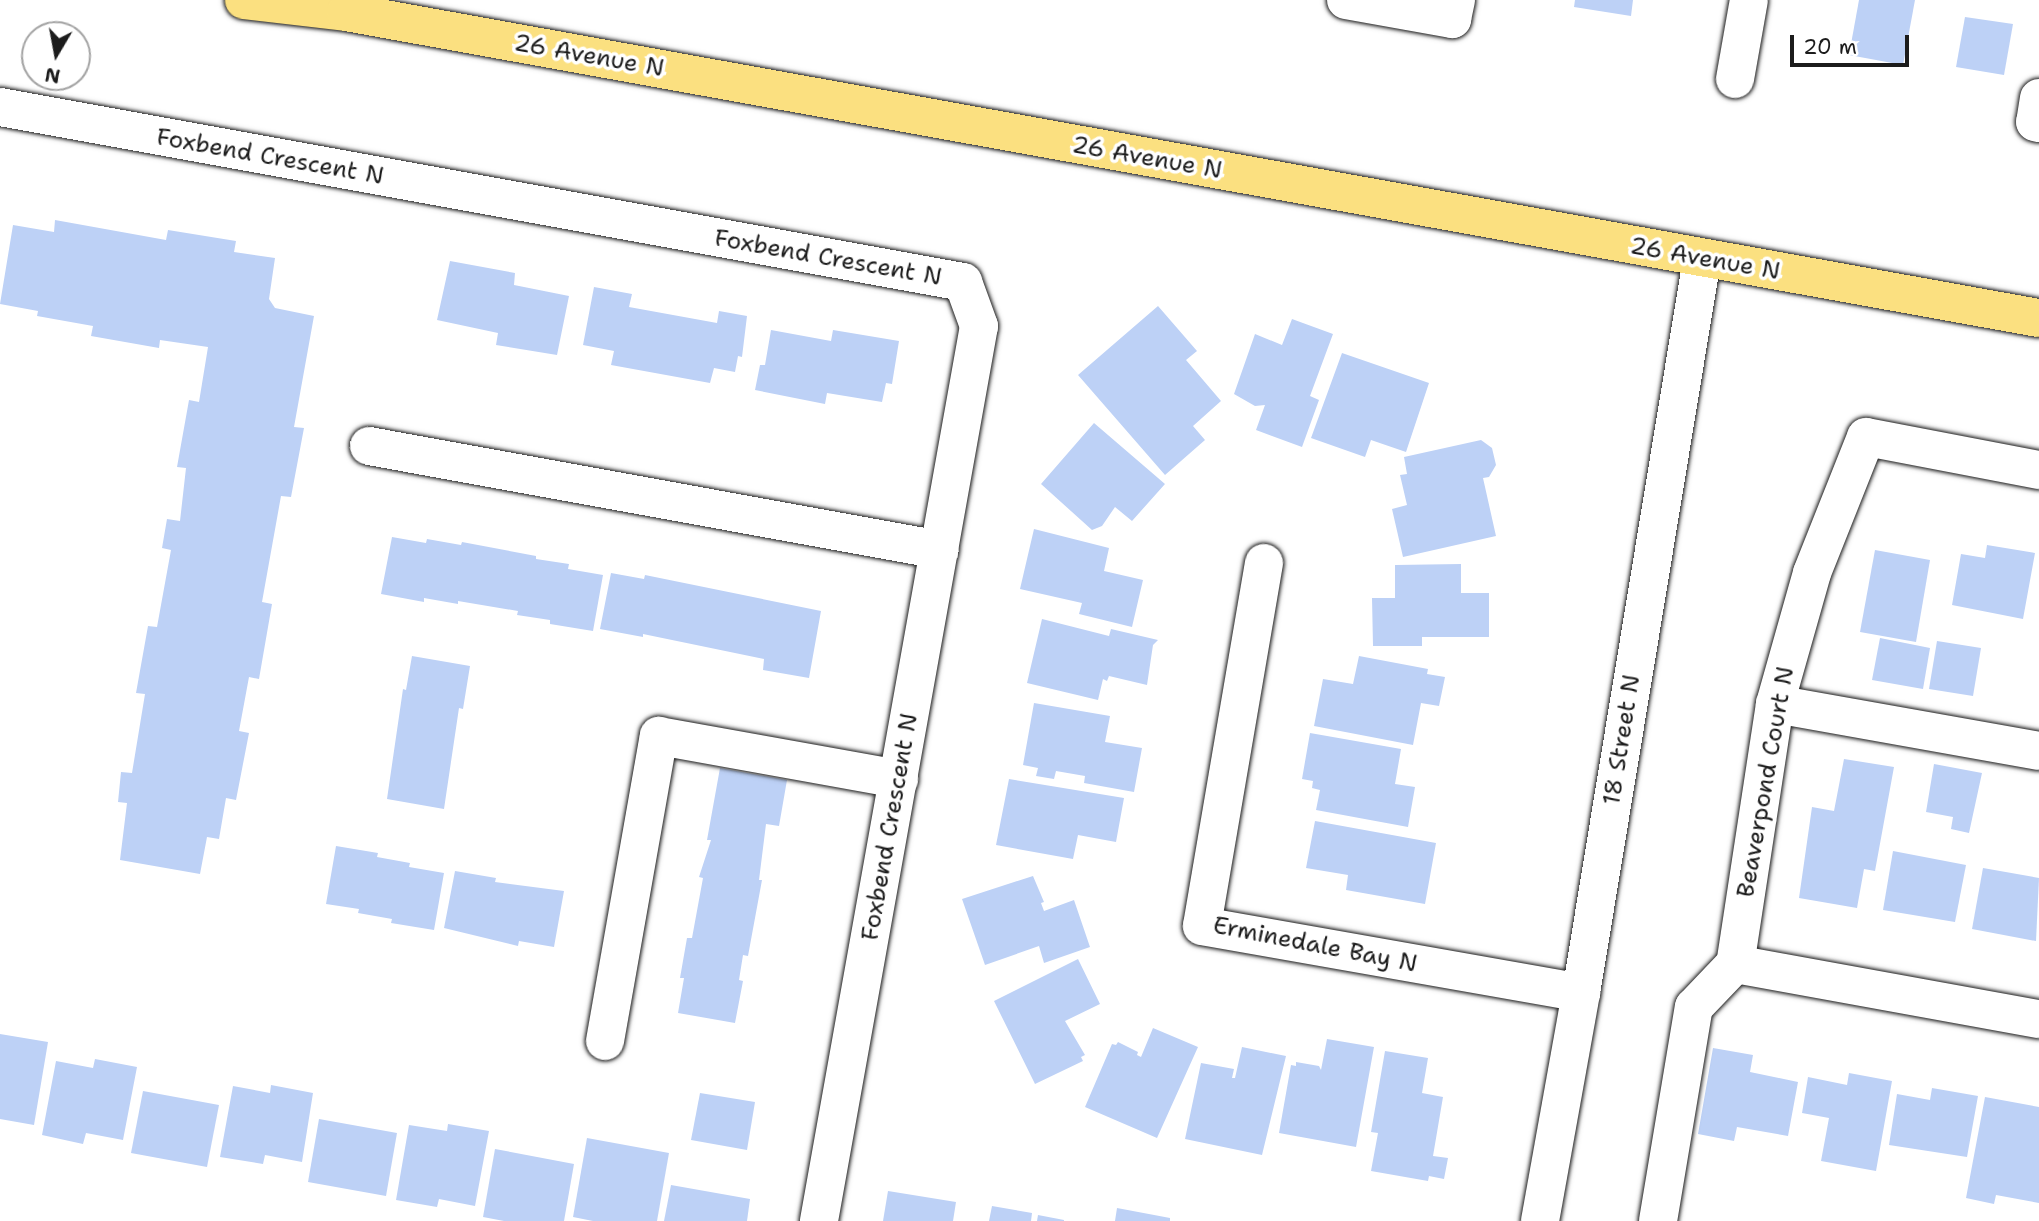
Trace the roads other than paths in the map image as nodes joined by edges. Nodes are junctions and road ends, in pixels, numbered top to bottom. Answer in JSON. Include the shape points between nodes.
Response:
{"nodes":[{"id":1,"x":1346,"y":0,"type":"edge"},
{"id":2,"x":1456,"y":0,"type":"edge"},
{"id":3,"x":1749,"y":0,"type":"edge"},
{"id":4,"x":249,"y":1,"type":"edge"},
{"id":5,"x":1735,"y":79,"type":"dead end"},
{"id":6,"x":2039,"y":99,"type":"edge"},
{"id":7,"x":0,"y":107,"type":"edge"},
{"id":8,"x":2039,"y":123,"type":"edge"},
{"id":9,"x":1702,"y":259,"type":"junction"},
{"id":10,"x":2039,"y":318,"type":"edge"},
{"id":11,"x":369,"y":446,"type":"dead end"},
{"id":12,"x":2039,"y":470,"type":"edge"},
{"id":13,"x":940,"y":550,"type":"junction"},
{"id":14,"x":1264,"y":563,"type":"dead end"},
{"id":15,"x":1774,"y":704,"type":"junction"},
{"id":16,"x":2039,"y":751,"type":"edge"},
{"id":17,"x":899,"y":779,"type":"junction"},
{"id":18,"x":1735,"y":964,"type":"junction"},
{"id":19,"x":1581,"y":993,"type":"junction"},
{"id":20,"x":2039,"y":1019,"type":"edge"},
{"id":21,"x":605,"y":1041,"type":"dead end"},
{"id":22,"x":819,"y":1221,"type":"edge"},
{"id":23,"x":1540,"y":1221,"type":"edge"},
{"id":24,"x":1658,"y":1221,"type":"edge"}],
"edges":[{"from":1,"to":2,"type":"street","via":[[1452,19]]},
{"from":3,"to":5,"type":"street"},
{"from":4,"to":9,"type":"main road","name":"26 Avenue N","via":[[346,12]]},
{"from":6,"to":8,"type":"street","via":[[2035,122]]},
{"from":7,"to":13,"type":"street","name":"Foxbend Crescent N","via":[[963,282],[979,326]]},
{"from":9,"to":10,"type":"main road","name":"26 Avenue N"},
{"from":9,"to":19,"type":"street","name":"18 Street N"},
{"from":11,"to":13,"type":"street"},
{"from":12,"to":15,"type":"street","name":"Beaverpond Court N","via":[[1866,438],[1812,573]]},
{"from":13,"to":17,"type":"street","name":"Foxbend Crescent N"},
{"from":14,"to":19,"type":"street","name":"Erminedale Bay N","via":[[1202,926]]},
{"from":15,"to":16,"type":"street"},
{"from":15,"to":18,"type":"street","name":"Beaverpond Court N"},
{"from":17,"to":21,"type":"street","via":[[659,736]]},
{"from":17,"to":22,"type":"street","name":"Foxbend Crescent N"},
{"from":18,"to":20,"type":"street"},
{"from":18,"to":24,"type":"street","via":[[1694,1007]]},
{"from":19,"to":23,"type":"street","name":"18 Street N"}]}
